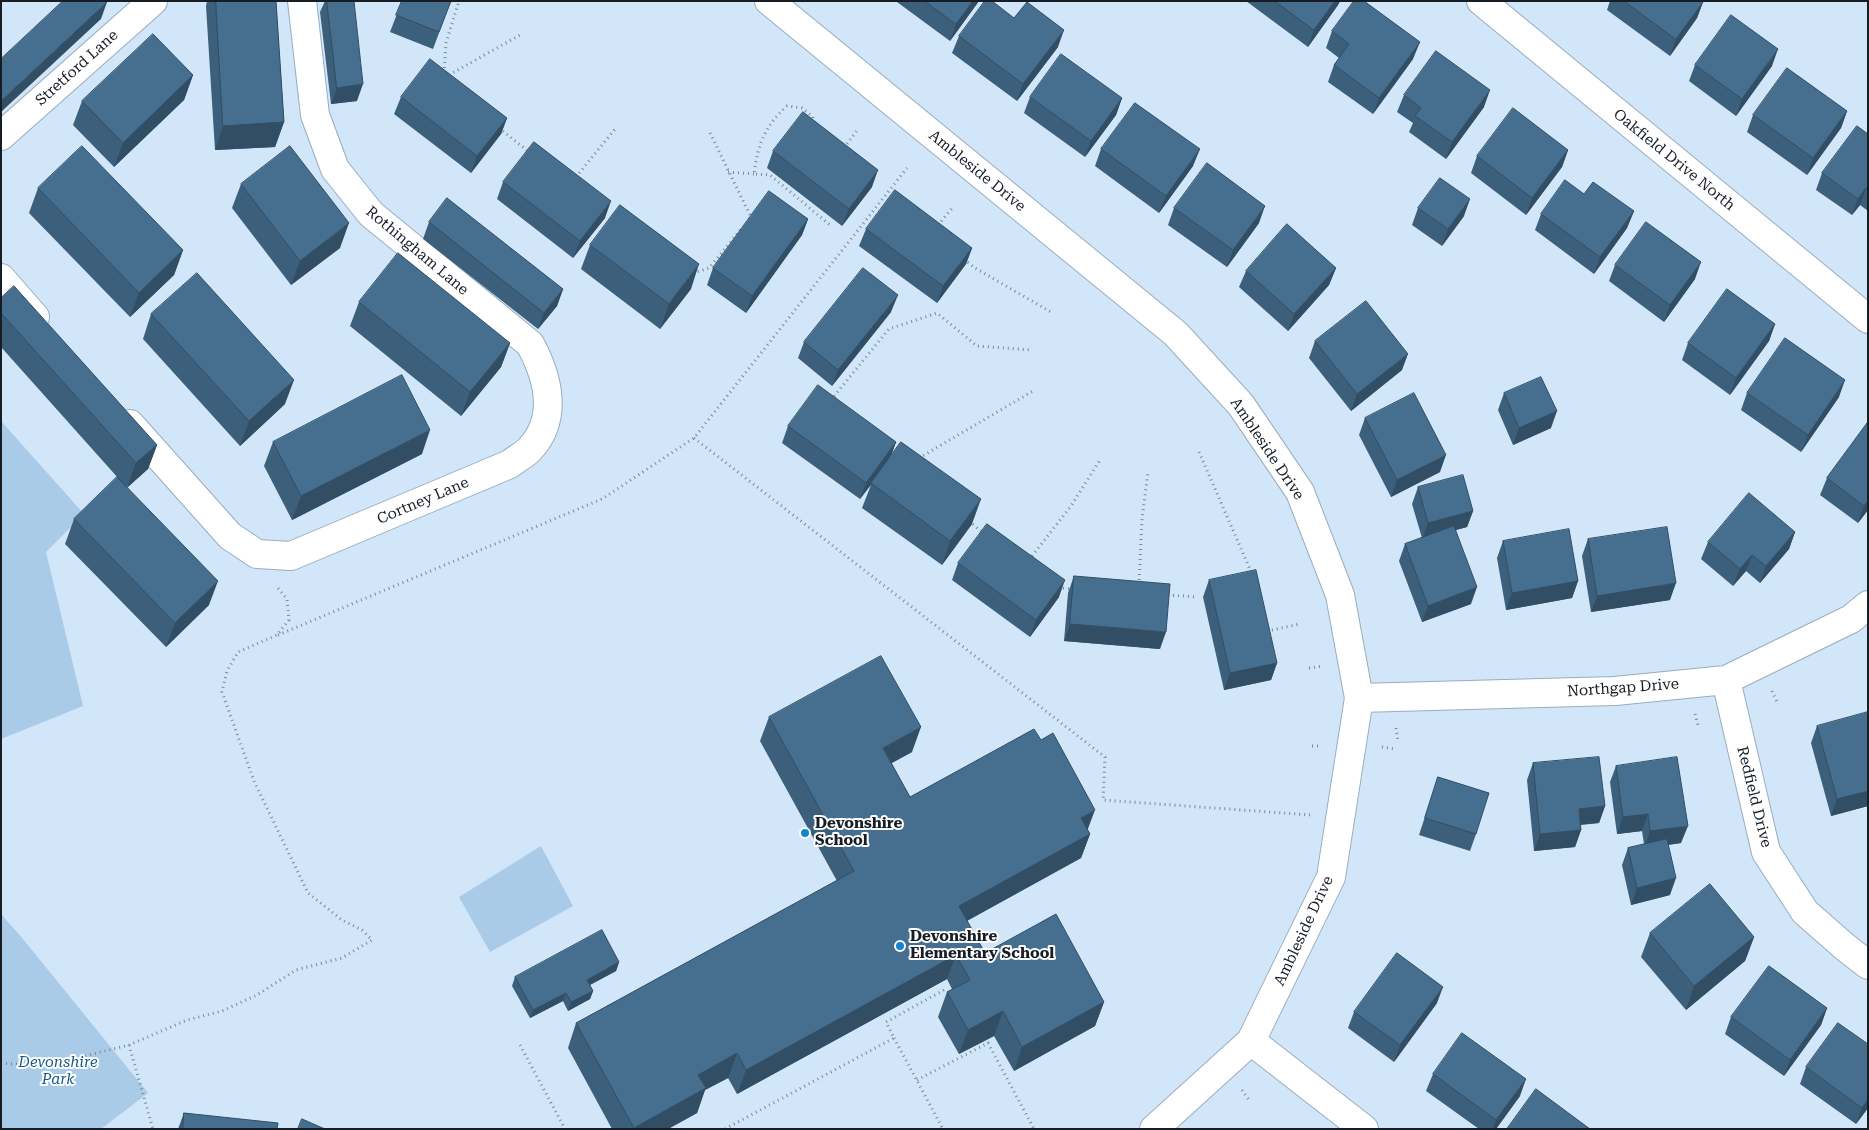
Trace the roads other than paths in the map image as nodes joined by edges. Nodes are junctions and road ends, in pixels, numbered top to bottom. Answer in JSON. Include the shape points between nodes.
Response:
{"nodes":[{"id":1,"x":153,"y":1,"type":"edge"},
{"id":2,"x":302,"y":1,"type":"edge"},
{"id":3,"x":769,"y":1,"type":"edge"},
{"id":4,"x":1481,"y":1,"type":"edge"},
{"id":5,"x":1,"y":136,"type":"edge"},
{"id":6,"x":1,"y":278,"type":"edge"},
{"id":7,"x":1868,"y":319,"type":"edge"},
{"id":8,"x":54,"y":337,"type":"edge"},
{"id":9,"x":541,"y":364,"type":"joint"},
{"id":10,"x":112,"y":404,"type":"edge"},
{"id":11,"x":1868,"y":605,"type":"edge"},
{"id":12,"x":1726,"y":680,"type":"junction"},
{"id":13,"x":1358,"y":698,"type":"junction"},
{"id":14,"x":1868,"y":965,"type":"edge"},
{"id":15,"x":1251,"y":1041,"type":"junction"},
{"id":16,"x":1154,"y":1129,"type":"edge"},
{"id":17,"x":1364,"y":1129,"type":"edge"}],
"edges":[{"from":1,"to":5,"type":"street","name":"Stretford Lane"},
{"from":2,"to":9,"type":"street","name":"Rothingham Lane","via":[[315,115],[335,169],[371,214],[530,344]]},
{"from":3,"to":13,"type":"street","name":"Ambleside Drive","via":[[1176,334],[1240,405],[1300,492],[1340,596]]},
{"from":4,"to":7,"type":"street","name":"Oakfield Drive North"},
{"from":6,"to":8,"type":"street"},
{"from":9,"to":10,"type":"street","name":"Cortney Lane","via":[[547,385],[548,408],[543,429],[529,449],[510,464],[290,556],[257,554],[230,536]]},
{"from":11,"to":12,"type":"street","name":"Northgap Drive","via":[[1851,619]]},
{"from":12,"to":13,"type":"street","name":"Northgap Drive","via":[[1614,692]]},
{"from":12,"to":14,"type":"street","name":"Redfield Drive","via":[[1766,852],[1805,912]]},
{"from":13,"to":15,"type":"street","name":"Ambleside Drive","via":[[1331,877]]},
{"from":15,"to":16,"type":"street","name":"Ambleside Drive"},
{"from":15,"to":17,"type":"street"}]}
